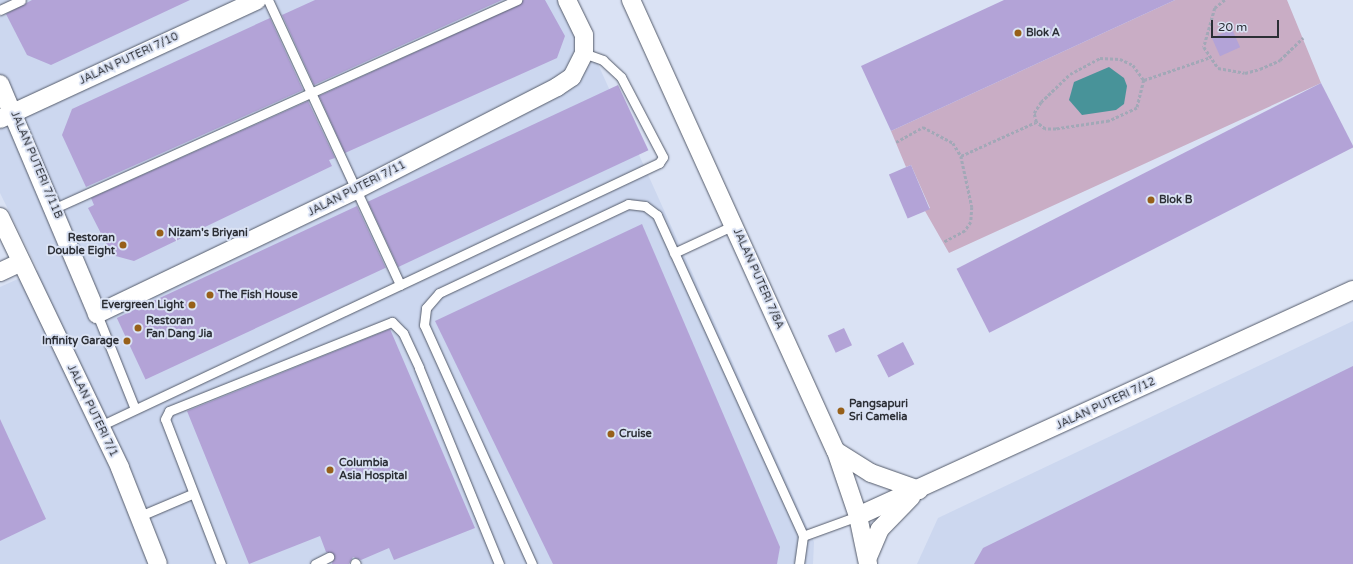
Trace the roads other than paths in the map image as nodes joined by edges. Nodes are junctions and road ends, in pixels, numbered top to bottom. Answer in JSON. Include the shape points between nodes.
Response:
{"nodes":[{"id":1,"x":21,"y":0,"type":"edge"},
{"id":2,"x":257,"y":0,"type":"edge"},
{"id":3,"x":268,"y":0,"type":"edge"},
{"id":4,"x":517,"y":0,"type":"edge"},
{"id":5,"x":567,"y":0,"type":"edge"},
{"id":6,"x":631,"y":0,"type":"edge"},
{"id":7,"x":0,"y":10,"type":"edge"},
{"id":8,"x":584,"y":44,"type":"junction"},
{"id":9,"x":0,"y":84,"type":"edge"},
{"id":10,"x":311,"y":93,"type":"junction"},
{"id":11,"x":7,"y":116,"type":"edge"},
{"id":12,"x":356,"y":190,"type":"junction"},
{"id":13,"x":55,"y":208,"type":"junction"},
{"id":14,"x":0,"y":217,"type":"edge"},
{"id":15,"x":734,"y":225,"type":"junction"},
{"id":16,"x":674,"y":253,"type":"junction"},
{"id":17,"x":21,"y":262,"type":"junction"},
{"id":18,"x":0,"y":272,"type":"edge"},
{"id":19,"x":400,"y":285,"type":"junction"},
{"id":20,"x":1353,"y":290,"type":"edge"},
{"id":21,"x":97,"y":314,"type":"junction"},
{"id":22,"x":135,"y":409,"type":"junction"},
{"id":23,"x":100,"y":426,"type":"junction"},
{"id":24,"x":836,"y":451,"type":"junction"},
{"id":25,"x":919,"y":490,"type":"junction"},
{"id":26,"x":192,"y":494,"type":"junction"},
{"id":27,"x":140,"y":516,"type":"junction"},
{"id":28,"x":858,"y":516,"type":"junction"},
{"id":29,"x":803,"y":536,"type":"junction"},
{"id":30,"x":329,"y":557,"type":"dead end"},
{"id":31,"x":868,"y":560,"type":"edge"},
{"id":32,"x":158,"y":564,"type":"edge"},
{"id":33,"x":220,"y":564,"type":"edge"},
{"id":34,"x":315,"y":564,"type":"edge"},
{"id":35,"x":499,"y":564,"type":"edge"},
{"id":36,"x":532,"y":564,"type":"edge"},
{"id":37,"x":799,"y":564,"type":"edge"}],
"edges":[{"from":1,"to":7,"type":"lane"},
{"from":2,"to":11,"type":"street","name":"JALAN PUTERI 7/10"},
{"from":3,"to":10,"type":"lane"},
{"from":4,"to":10,"type":"lane"},
{"from":5,"to":8,"type":"street"},
{"from":6,"to":15,"type":"street","name":"JALAN PUTERI 7/8A"},
{"from":8,"to":12,"type":"street","name":"JALAN PUTERI 7/11","via":[[572,77],[557,87]]},
{"from":8,"to":19,"type":"lane","via":[[621,77],[664,157],[659,163]]},
{"from":9,"to":11,"type":"street","name":"JALAN PUTERI 7/11B"},
{"from":10,"to":12,"type":"lane"},
{"from":10,"to":13,"type":"lane"},
{"from":11,"to":13,"type":"street","name":"JALAN PUTERI 7/11B"},
{"from":12,"to":19,"type":"lane"},
{"from":12,"to":21,"type":"street","name":"JALAN PUTERI 7/11"},
{"from":13,"to":21,"type":"street","name":"JALAN PUTERI 7/11B"},
{"from":14,"to":17,"type":"street","name":"JALAN PUTERI 7/1"},
{"from":15,"to":16,"type":"lane"},
{"from":15,"to":24,"type":"street","name":"JALAN PUTERI 7/8A"},
{"from":16,"to":29,"type":"lane"},
{"from":16,"to":36,"type":"lane","via":[[657,216],[645,206],[628,204],[439,293],[426,308],[424,325]]},
{"from":17,"to":18,"type":"street"},
{"from":17,"to":23,"type":"street","name":"JALAN PUTERI 7/1"},
{"from":19,"to":22,"type":"lane"},
{"from":20,"to":25,"type":"street","name":"JALAN PUTERI 7/12"},
{"from":21,"to":22,"type":"lane"},
{"from":22,"to":23,"type":"lane"},
{"from":23,"to":27,"type":"street","name":"JALAN PUTERI 7/1"},
{"from":24,"to":25,"type":"street","via":[[871,473]]},
{"from":24,"to":28,"type":"street","name":"JALAN PUTERI 7/8A"},
{"from":25,"to":28,"type":"street","name":"JALAN PUTERI 7/12"},
{"from":25,"to":31,"type":"street","via":[[880,529]]},
{"from":26,"to":27,"type":"lane"},
{"from":26,"to":33,"type":"lane"},
{"from":26,"to":35,"type":"lane","via":[[165,419],[169,411],[392,322],[403,333],[419,368]]},
{"from":27,"to":32,"type":"street","name":"JALAN PUTERI 7/1"},
{"from":28,"to":29,"type":"lane"},
{"from":28,"to":31,"type":"street","name":"JALAN PUTERI 7/8A"},
{"from":29,"to":37,"type":"lane"},
{"from":30,"to":34,"type":"lane"}]}
